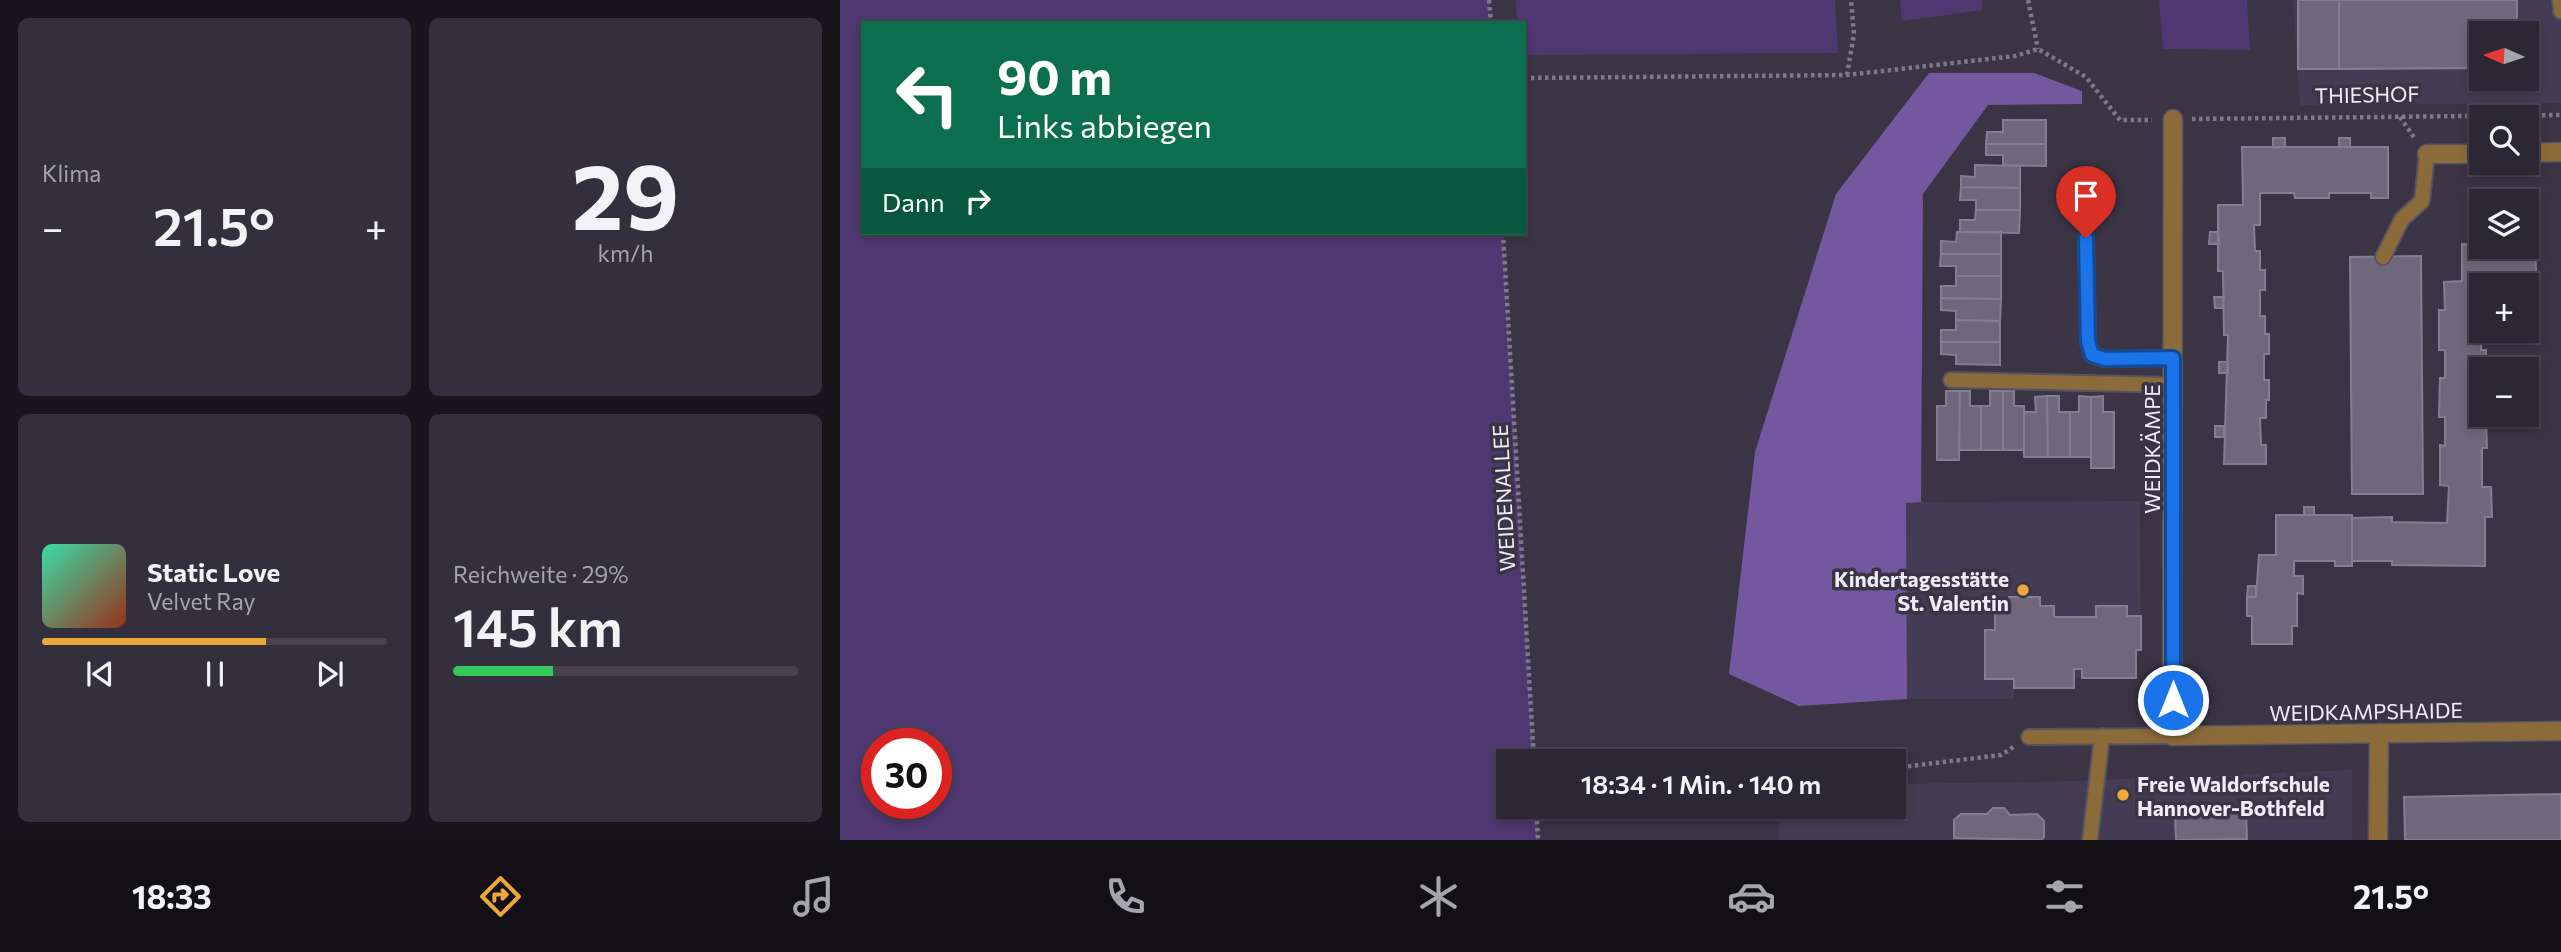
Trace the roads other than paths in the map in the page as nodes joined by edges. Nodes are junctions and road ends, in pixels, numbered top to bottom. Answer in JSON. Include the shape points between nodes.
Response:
{"nodes":[{"id":1,"x":2560,"y":0,"type":"edge"},
{"id":2,"x":2561,"y":11,"type":"edge"},
{"id":3,"x":2173,"y":119,"type":"road end"},
{"id":4,"x":2561,"y":152,"type":"edge"},
{"id":5,"x":2539,"y":153,"type":"edge"},
{"id":6,"x":2469,"y":154,"type":"edge"},
{"id":7,"x":2427,"y":155,"type":"joint"},
{"id":8,"x":2086,"y":238,"type":"dead end"},
{"id":9,"x":2383,"y":257,"type":"dead end"},
{"id":10,"x":2173,"y":358,"type":"junction"},
{"id":11,"x":1951,"y":380,"type":"dead end"},
{"id":12,"x":2173,"y":385,"type":"junction"},
{"id":13,"x":2561,"y":731,"type":"edge"},
{"id":14,"x":2379,"y":733,"type":"junction"},
{"id":15,"x":2102,"y":736,"type":"junction"},
{"id":16,"x":2172,"y":736,"type":"junction"},
{"id":17,"x":2029,"y":737,"type":"road end"},
{"id":18,"x":2091,"y":840,"type":"edge"},
{"id":19,"x":2378,"y":840,"type":"edge"}],
"edges":[{"from":1,"to":2,"type":"lane"},
{"from":3,"to":10,"type":"street","name":"WEIDKÄMPE"},
{"from":4,"to":5,"type":"street"},
{"from":6,"to":7,"type":"street"},
{"from":7,"to":9,"type":"lane","via":[[2421,201],[2402,219]]},
{"from":8,"to":10,"type":"lane","via":[[2092,355],[2105,359]]},
{"from":10,"to":12,"type":"street","name":"WEIDKÄMPE"},
{"from":11,"to":12,"type":"lane"},
{"from":12,"to":16,"type":"street","name":"WEIDKÄMPE"},
{"from":13,"to":14,"type":"street","name":"WEIDKAMPSHAIDE"},
{"from":14,"to":16,"type":"street","name":"WEIDKAMPSHAIDE"},
{"from":14,"to":19,"type":"street"},
{"from":15,"to":16,"type":"lane"},
{"from":15,"to":17,"type":"lane"},
{"from":15,"to":18,"type":"lane"}]}
